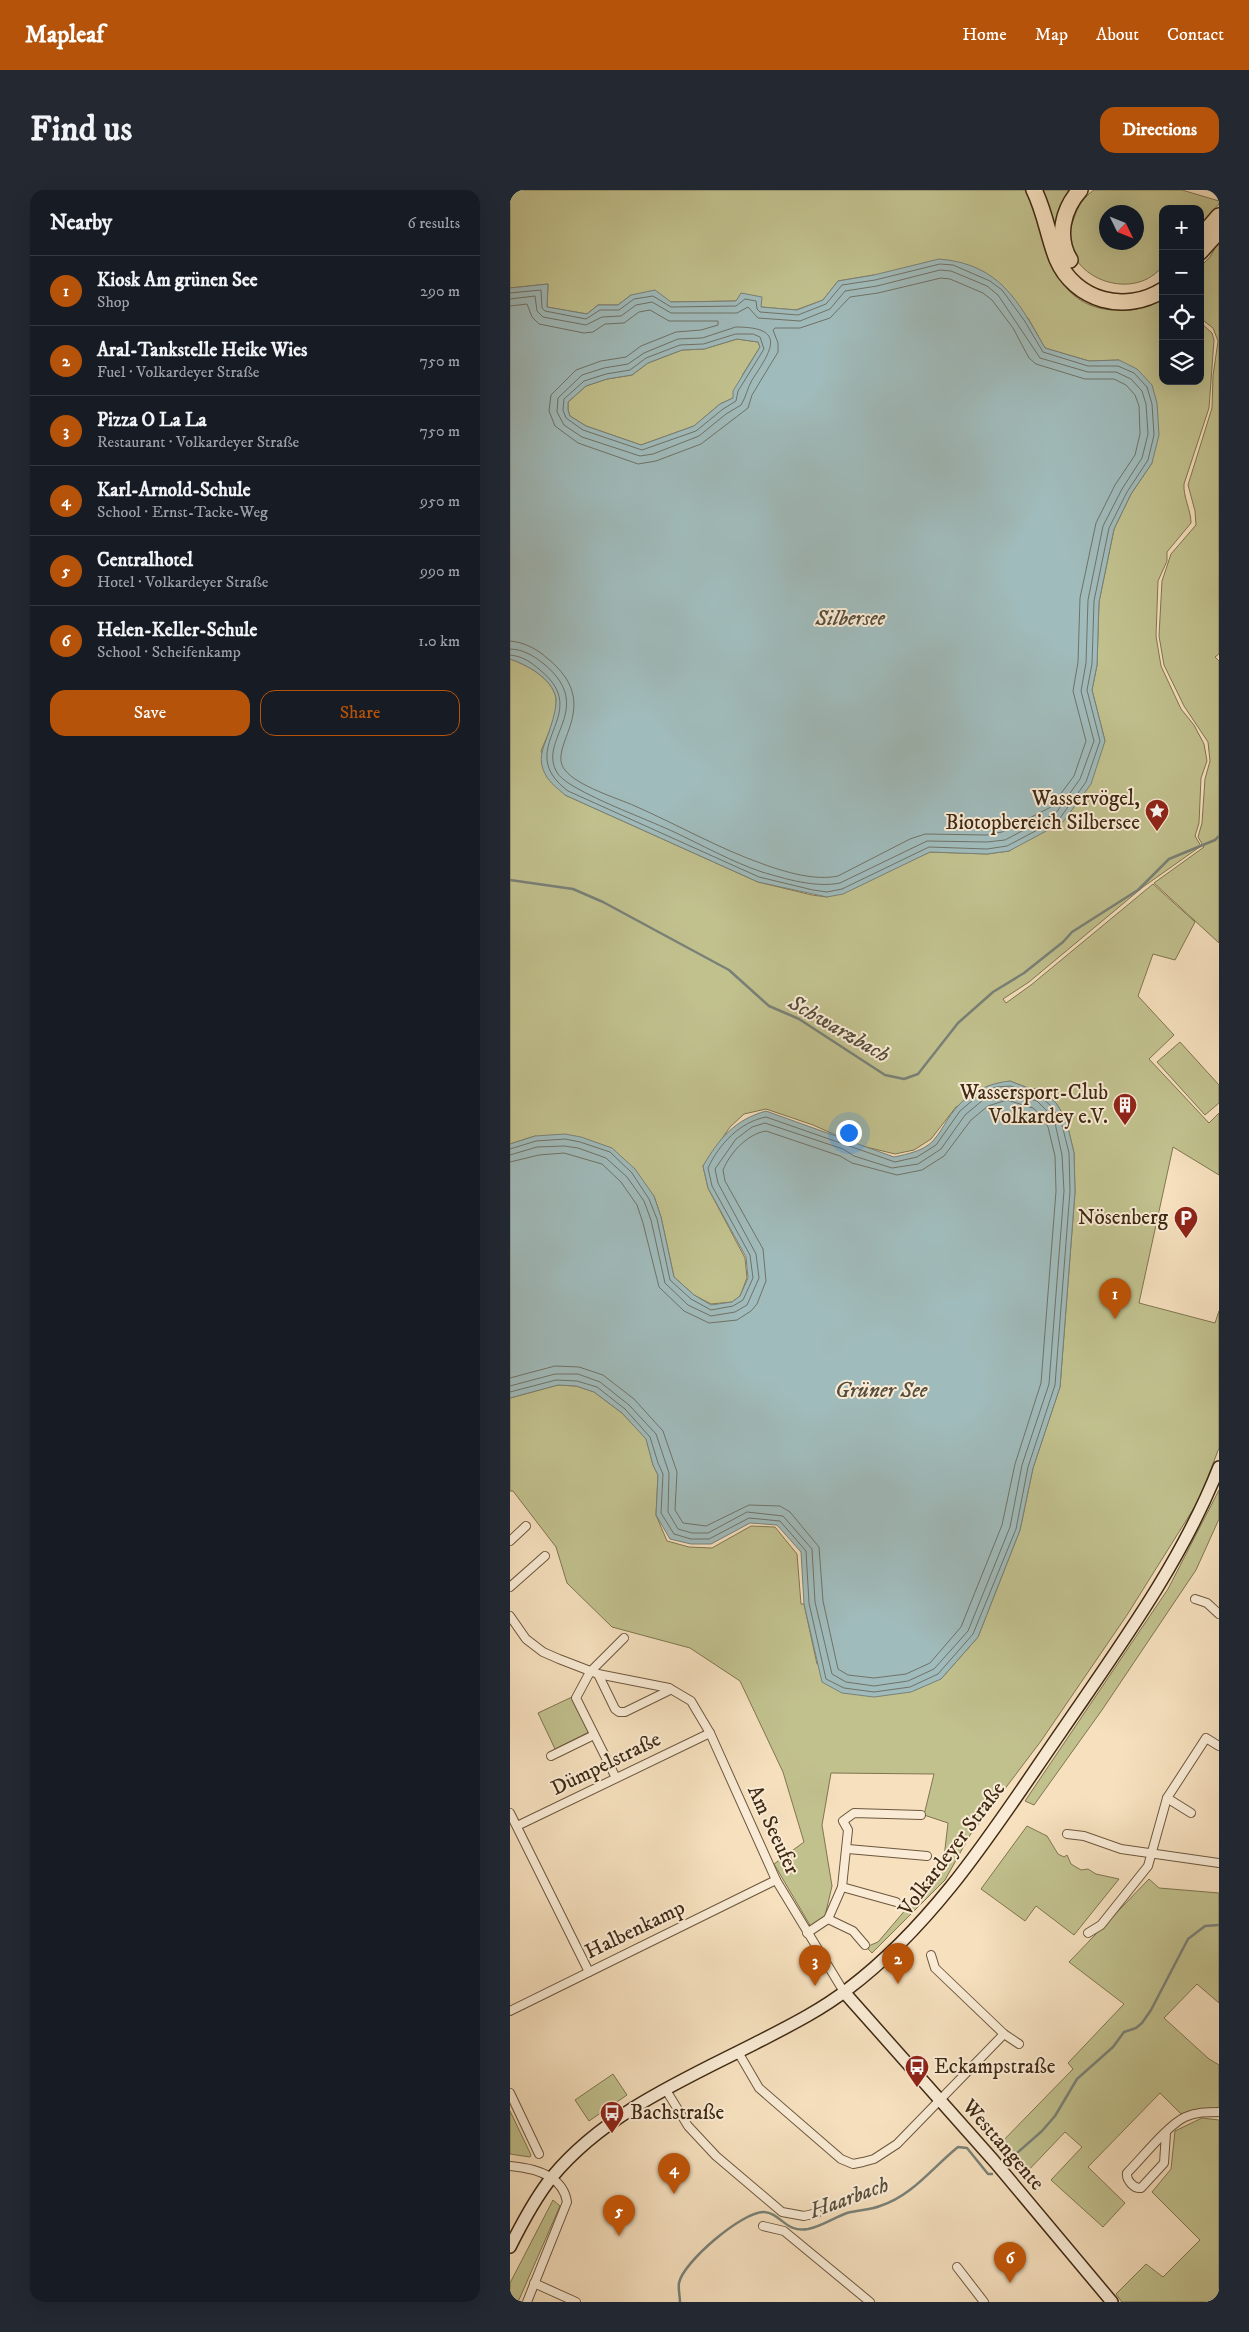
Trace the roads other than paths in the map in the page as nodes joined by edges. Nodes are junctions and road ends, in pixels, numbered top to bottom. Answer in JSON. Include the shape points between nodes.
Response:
{"nodes":[{"id":1,"x":1034,"y":190,"type":"edge"},
{"id":2,"x":1080,"y":190,"type":"edge"},
{"id":3,"x":1219,"y":216,"type":"edge"},
{"id":4,"x":1219,"y":230,"type":"edge"},
{"id":5,"x":1204,"y":233,"type":"edge"},
{"id":6,"x":1202,"y":250,"type":"edge"},
{"id":7,"x":1159,"y":280,"type":"edge"},
{"id":8,"x":1159,"y":292,"type":"edge"},
{"id":9,"x":1219,"y":1467,"type":"edge"},
{"id":10,"x":526,"y":1526,"type":"dead end"},
{"id":11,"x":510,"y":1541,"type":"edge"},
{"id":12,"x":545,"y":1556,"type":"dead end"},
{"id":13,"x":510,"y":1587,"type":"edge"},
{"id":14,"x":1195,"y":1599,"type":"dead end"},
{"id":15,"x":1219,"y":1614,"type":"edge"},
{"id":16,"x":510,"y":1616,"type":"edge"},
{"id":17,"x":624,"y":1638,"type":"dead end"},
{"id":18,"x":594,"y":1673,"type":"junction"},
{"id":19,"x":669,"y":1688,"type":"junction"},
{"id":20,"x":710,"y":1733,"type":"junction"},
{"id":21,"x":594,"y":1735,"type":"junction"},
{"id":22,"x":1219,"y":1746,"type":"edge"},
{"id":23,"x":551,"y":1756,"type":"dead end"},
{"id":24,"x":616,"y":1778,"type":"junction"},
{"id":25,"x":1168,"y":1798,"type":"junction"},
{"id":26,"x":510,"y":1813,"type":"edge"},
{"id":27,"x":1191,"y":1813,"type":"dead end"},
{"id":28,"x":921,"y":1815,"type":"dead end"},
{"id":29,"x":516,"y":1826,"type":"junction"},
{"id":30,"x":1067,"y":1834,"type":"dead end"},
{"id":31,"x":848,"y":1849,"type":"junction"},
{"id":32,"x":1152,"y":1854,"type":"junction"},
{"id":33,"x":927,"y":1856,"type":"dead end"},
{"id":34,"x":1219,"y":1863,"type":"edge"},
{"id":35,"x":776,"y":1880,"type":"junction"},
{"id":36,"x":842,"y":1887,"type":"junction"},
{"id":37,"x":896,"y":1902,"type":"dead end"},
{"id":38,"x":828,"y":1919,"type":"junction"},
{"id":39,"x":1088,"y":1933,"type":"dead end"},
{"id":40,"x":808,"y":1934,"type":"junction"},
{"id":41,"x":865,"y":1945,"type":"dead end"},
{"id":42,"x":931,"y":1955,"type":"dead end"},
{"id":43,"x":589,"y":1972,"type":"junction"},
{"id":44,"x":844,"y":1992,"type":"junction"},
{"id":45,"x":510,"y":2011,"type":"edge"},
{"id":46,"x":1004,"y":2034,"type":"junction"},
{"id":47,"x":1019,"y":2044,"type":"dead end"},
{"id":48,"x":738,"y":2052,"type":"junction"},
{"id":49,"x":666,"y":2090,"type":"junction"},
{"id":50,"x":510,"y":2093,"type":"edge"},
{"id":51,"x":941,"y":2101,"type":"junction"},
{"id":52,"x":1219,"y":2112,"type":"edge"},
{"id":53,"x":1166,"y":2133,"type":"junction"},
{"id":54,"x":540,"y":2154,"type":"dead end"},
{"id":55,"x":510,"y":2166,"type":"edge"},
{"id":56,"x":551,"y":2178,"type":"junction"},
{"id":57,"x":817,"y":2213,"type":"dead end"},
{"id":58,"x":763,"y":2226,"type":"dead end"},
{"id":59,"x":510,"y":2247,"type":"edge"},
{"id":60,"x":957,"y":2267,"type":"dead end"},
{"id":61,"x":534,"y":2283,"type":"junction"},
{"id":62,"x":528,"y":2302,"type":"edge"},
{"id":63,"x":576,"y":2302,"type":"edge"},
{"id":64,"x":870,"y":2302,"type":"edge"},
{"id":65,"x":984,"y":2302,"type":"edge"},
{"id":66,"x":1112,"y":2302,"type":"edge"}],
"edges":[{"from":1,"to":8,"type":"highway","via":[[1057,258],[1080,289],[1100,299],[1124,303],[1142,300]]},
{"from":2,"to":7,"type":"highway","via":[[1070,204],[1063,226],[1065,250],[1080,275],[1102,290],[1120,293],[1146,288]]},
{"from":3,"to":5,"type":"highway"},
{"from":4,"to":6,"type":"highway"},
{"from":9,"to":44,"type":"main road","name":"Volkardeyer Straße","via":[[1193,1526],[1161,1583],[964,1870],[911,1933]]},
{"from":10,"to":11,"type":"street"},
{"from":12,"to":13,"type":"street"},
{"from":14,"to":15,"type":"street","via":[[1207,1603]]},
{"from":16,"to":18,"type":"street","name":"Am Seeufer","via":[[526,1639],[543,1652]]},
{"from":17,"to":18,"type":"street"},
{"from":18,"to":19,"type":"street","name":"Am Seeufer"},
{"from":18,"to":19,"type":"street","via":[[619,1712],[642,1704]]},
{"from":18,"to":21,"type":"street","via":[[576,1698]]},
{"from":19,"to":20,"type":"street","name":"Am Seeufer","via":[[691,1700]]},
{"from":20,"to":24,"type":"street","name":"Dümpelstraße"},
{"from":20,"to":35,"type":"street","name":"Am Seeufer"},
{"from":21,"to":23,"type":"street"},
{"from":21,"to":24,"type":"street"},
{"from":22,"to":25,"type":"street","via":[[1206,1738]]},
{"from":24,"to":29,"type":"street","name":"Dümpelstraße"},
{"from":25,"to":27,"type":"street"},
{"from":25,"to":32,"type":"street"},
{"from":26,"to":29,"type":"street"},
{"from":28,"to":31,"type":"street","via":[[854,1813],[843,1820],[848,1830]]},
{"from":29,"to":43,"type":"street"},
{"from":30,"to":32,"type":"street"},
{"from":31,"to":33,"type":"street"},
{"from":31,"to":36,"type":"street"},
{"from":32,"to":34,"type":"street"},
{"from":32,"to":39,"type":"street","via":[[1148,1866],[1101,1925]]},
{"from":35,"to":40,"type":"street","name":"Am Seeufer"},
{"from":35,"to":43,"type":"street","name":"Halbenkamp"},
{"from":36,"to":37,"type":"street"},
{"from":36,"to":38,"type":"street"},
{"from":38,"to":40,"type":"street"},
{"from":38,"to":41,"type":"street","via":[[853,1931]]},
{"from":40,"to":44,"type":"street","name":"Am Seeufer"},
{"from":42,"to":46,"type":"street","via":[[936,1968]]},
{"from":43,"to":45,"type":"street","name":"Halbenkamp"},
{"from":44,"to":48,"type":"main road","name":"Volkardeyer Straße"},
{"from":44,"to":51,"type":"main road","name":"Westtangente"},
{"from":46,"to":47,"type":"street"},
{"from":46,"to":51,"type":"street"},
{"from":48,"to":49,"type":"main road","name":"Volkardeyer Straße"},
{"from":48,"to":51,"type":"street","via":[[759,2088],[841,2159],[853,2164],[874,2159],[897,2144]]},
{"from":49,"to":56,"type":"main road","name":"Volkardeyer Straße","via":[[612,2122]]},
{"from":49,"to":57,"type":"street","via":[[688,2126],[716,2156],[782,2212],[804,2216]]},
{"from":50,"to":54,"type":"street"},
{"from":51,"to":66,"type":"main road","name":"Westtangente"},
{"from":52,"to":53,"type":"street","via":[[1183,2117]]},
{"from":53,"to":53,"type":"street","via":[[1126,2173],[1136,2188],[1141,2188],[1162,2166]]},
{"from":55,"to":56,"type":"street","via":[[536,2170]]},
{"from":56,"to":59,"type":"main road","name":"Volkardeyer Straße"},
{"from":56,"to":61,"type":"street","via":[[564,2190],[567,2202]]},
{"from":58,"to":64,"type":"street","via":[[784,2231]]},
{"from":60,"to":65,"type":"street"},
{"from":61,"to":62,"type":"street"},
{"from":61,"to":63,"type":"street"}]}
